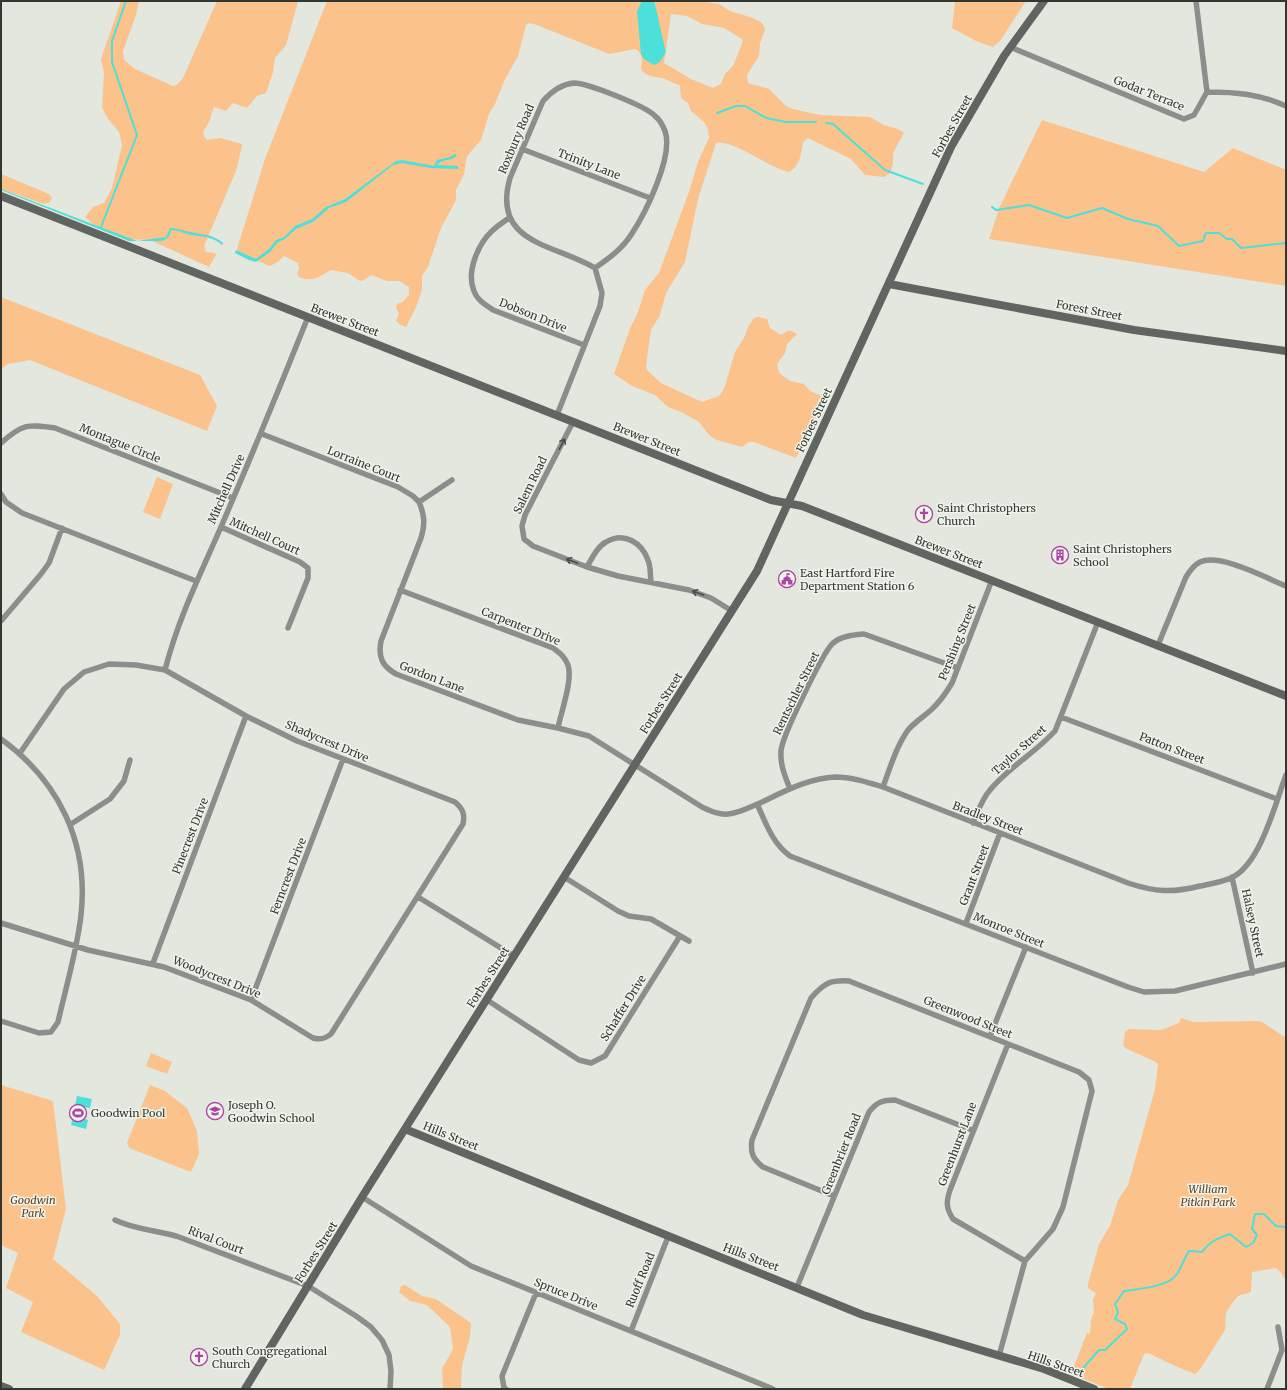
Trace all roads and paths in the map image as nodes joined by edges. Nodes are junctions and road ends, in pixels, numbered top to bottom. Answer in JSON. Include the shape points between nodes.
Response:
{"nodes":[{"id":1,"x":1044,"y":1,"type":"edge"},
{"id":2,"x":1196,"y":1,"type":"edge"},
{"id":3,"x":1010,"y":48,"type":"junction"},
{"id":4,"x":1207,"y":92,"type":"junction"},
{"id":5,"x":1286,"y":106,"type":"edge"},
{"id":6,"x":522,"y":149,"type":"junction"},
{"id":7,"x":1,"y":196,"type":"edge"},
{"id":8,"x":650,"y":198,"type":"junction"},
{"id":9,"x":509,"y":218,"type":"junction"},
{"id":10,"x":596,"y":268,"type":"junction"},
{"id":11,"x":889,"y":284,"type":"junction"},
{"id":12,"x":308,"y":317,"type":"junction"},
{"id":13,"x":584,"y":346,"type":"junction"},
{"id":14,"x":1286,"y":351,"type":"edge"},
{"id":15,"x":557,"y":415,"type":"junction"},
{"id":16,"x":573,"y":422,"type":"junction"},
{"id":17,"x":262,"y":434,"type":"junction"},
{"id":18,"x":1,"y":443,"type":"edge"},
{"id":19,"x":452,"y":480,"type":"dead end"},
{"id":20,"x":1,"y":494,"type":"edge"},
{"id":21,"x":233,"y":498,"type":"junction"},
{"id":22,"x":419,"y":502,"type":"junction"},
{"id":23,"x":787,"y":504,"type":"junction"},
{"id":24,"x":221,"y":527,"type":"junction"},
{"id":25,"x":62,"y":528,"type":"junction"},
{"id":26,"x":588,"y":567,"type":"junction"},
{"id":27,"x":992,"y":580,"type":"junction"},
{"id":28,"x":196,"y":581,"type":"junction"},
{"id":29,"x":651,"y":582,"type":"junction"},
{"id":30,"x":1286,"y":586,"type":"edge"},
{"id":31,"x":400,"y":590,"type":"junction"},
{"id":32,"x":732,"y":611,"type":"junction"},
{"id":33,"x":1,"y":622,"type":"edge"},
{"id":34,"x":1098,"y":622,"type":"junction"},
{"id":35,"x":288,"y":628,"type":"dead end"},
{"id":36,"x":1158,"y":645,"type":"junction"},
{"id":37,"x":958,"y":668,"type":"junction"},
{"id":38,"x":164,"y":670,"type":"junction"},
{"id":39,"x":1286,"y":696,"type":"edge"},
{"id":40,"x":246,"y":716,"type":"junction"},
{"id":41,"x":1061,"y":717,"type":"junction"},
{"id":42,"x":558,"y":728,"type":"junction"},
{"id":43,"x":1,"y":739,"type":"edge"},
{"id":44,"x":20,"y":753,"type":"junction"},
{"id":45,"x":342,"y":759,"type":"junction"},
{"id":46,"x":130,"y":760,"type":"dead end"},
{"id":47,"x":635,"y":765,"type":"junction"},
{"id":48,"x":1286,"y":775,"type":"edge"},
{"id":49,"x":883,"y":787,"type":"junction"},
{"id":50,"x":790,"y":789,"type":"junction"},
{"id":51,"x":1277,"y":799,"type":"junction"},
{"id":52,"x":757,"y":804,"type":"junction"},
{"id":53,"x":973,"y":823,"type":"junction"},
{"id":54,"x":71,"y":824,"type":"junction"},
{"id":55,"x":1000,"y":833,"type":"junction"},
{"id":56,"x":564,"y":877,"type":"junction"},
{"id":57,"x":1232,"y":877,"type":"junction"},
{"id":58,"x":418,"y":897,"type":"junction"},
{"id":59,"x":1,"y":923,"type":"edge"},
{"id":60,"x":966,"y":924,"type":"junction"},
{"id":61,"x":680,"y":936,"type":"junction"},
{"id":62,"x":689,"y":941,"type":"dead end"},
{"id":63,"x":76,"y":946,"type":"junction"},
{"id":64,"x":1026,"y":947,"type":"junction"},
{"id":65,"x":514,"y":956,"type":"junction"},
{"id":66,"x":152,"y":963,"type":"junction"},
{"id":67,"x":1286,"y":964,"type":"edge"},
{"id":68,"x":1253,"y":973,"type":"junction"},
{"id":69,"x":252,"y":1000,"type":"junction"},
{"id":70,"x":487,"y":1000,"type":"junction"},
{"id":71,"x":1,"y":1021,"type":"edge"},
{"id":72,"x":990,"y":1036,"type":"junction"},
{"id":73,"x":1008,"y":1044,"type":"junction"},
{"id":74,"x":405,"y":1129,"type":"junction"},
{"id":75,"x":972,"y":1130,"type":"junction"},
{"id":76,"x":834,"y":1196,"type":"junction"},
{"id":77,"x":362,"y":1197,"type":"junction"},
{"id":78,"x":116,"y":1220,"type":"dead end"},
{"id":79,"x":668,"y":1237,"type":"junction"},
{"id":80,"x":1026,"y":1261,"type":"junction"},
{"id":81,"x":308,"y":1286,"type":"junction"},
{"id":82,"x":797,"y":1287,"type":"junction"},
{"id":83,"x":536,"y":1293,"type":"junction"},
{"id":84,"x":1278,"y":1327,"type":"dead end"},
{"id":85,"x":631,"y":1331,"type":"junction"},
{"id":86,"x":999,"y":1356,"type":"junction"},
{"id":87,"x":1,"y":1386,"type":"edge"},
{"id":88,"x":8,"y":1389,"type":"edge"},
{"id":89,"x":245,"y":1389,"type":"edge"},
{"id":90,"x":390,"y":1389,"type":"edge"},
{"id":91,"x":506,"y":1389,"type":"edge"},
{"id":92,"x":772,"y":1389,"type":"edge"},
{"id":93,"x":1094,"y":1389,"type":"edge"},
{"id":94,"x":1268,"y":1389,"type":"edge"}],
"edges":[{"from":1,"to":3,"type":"main road","name":"Forbes Street"},
{"from":2,"to":4,"type":"street"},
{"from":3,"to":4,"type":"street","name":"Godar Terrace","via":[[1184,119],[1194,115]]},
{"from":3,"to":11,"type":"main road","name":"Forbes Street","via":[[951,147]]},
{"from":4,"to":5,"type":"street","via":[[1233,92],[1269,98]]},
{"from":6,"to":8,"type":"street","name":"Trinity Lane"},
{"from":6,"to":8,"type":"street","name":"Roxbury Road","via":[[537,113],[552,92],[563,85],[575,83],[588,86],[644,108],[655,116],[665,130],[668,144],[665,160]]},
{"from":6,"to":9,"type":"street","name":"Roxbury Road","via":[[507,190]]},
{"from":7,"to":12,"type":"main road","name":"Brewer Street"},
{"from":8,"to":10,"type":"street","name":"Roxbury Road","via":[[630,236],[613,255]]},
{"from":9,"to":10,"type":"street","via":[[528,238]]},
{"from":9,"to":13,"type":"street","name":"Dobson Drive","via":[[491,232],[480,248],[472,270],[474,291],[482,302],[493,310]]},
{"from":10,"to":13,"type":"street","via":[[602,293],[601,300]]},
{"from":11,"to":14,"type":"main road","name":"Forest Street","via":[[1134,330]]},
{"from":11,"to":23,"type":"main road","name":"Forbes Street"},
{"from":12,"to":15,"type":"main road","name":"Brewer Street"},
{"from":12,"to":17,"type":"street","name":"Mitchell Drive"},
{"from":13,"to":15,"type":"street"},
{"from":15,"to":16,"type":"main road","name":"Brewer Street"},
{"from":16,"to":23,"type":"main road","name":"Brewer Street","via":[[770,500]]},
{"from":26,"to":16,"type":"street","name":"Salem Road","one_way":true,"via":[[533,546],[524,539],[522,526],[525,515]]},
{"from":17,"to":21,"type":"street","name":"Mitchell Drive"},
{"from":17,"to":22,"type":"street","name":"Lorraine Court","via":[[398,487]]},
{"from":18,"to":21,"type":"street","name":"Montague Circle","via":[[17,429],[35,425],[55,428]]},
{"from":19,"to":22,"type":"street"},
{"from":20,"to":25,"type":"street","via":[[6,502],[22,513]]},
{"from":21,"to":24,"type":"street","name":"Mitchell Drive"},
{"from":22,"to":31,"type":"street","name":"Gordon Lane","via":[[425,523]]},
{"from":23,"to":27,"type":"main road","name":"Brewer Street","via":[[802,506]]},
{"from":23,"to":32,"type":"main road","name":"Forbes Street","via":[[761,564]]},
{"from":24,"to":28,"type":"street","name":"Mitchell Drive"},
{"from":24,"to":35,"type":"street","name":"Mitchell Court","via":[[300,562],[308,568],[308,578]]},
{"from":25,"to":28,"type":"street"},
{"from":25,"to":33,"type":"street","via":[[45,568]]},
{"from":26,"to":29,"type":"street","name":"Salem Road"},
{"from":26,"to":29,"type":"street","via":[[595,553],[605,542],[618,537],[632,540],[642,548],[649,562]]},
{"from":27,"to":34,"type":"main road","name":"Brewer Street"},
{"from":27,"to":37,"type":"street","name":"Pershing Street"},
{"from":28,"to":38,"type":"street","name":"Mitchell Drive","via":[[174,636]]},
{"from":32,"to":29,"type":"street","name":"Salem Road","one_way":true,"via":[[711,598],[690,590]]},
{"from":30,"to":36,"type":"street","via":[[1223,561],[1212,559],[1200,562],[1186,577]]},
{"from":31,"to":42,"type":"street","name":"Carpenter Drive","via":[[553,648],[562,654],[568,665],[569,678]]},
{"from":31,"to":42,"type":"street","name":"Gordon Lane","via":[[378,653],[388,669],[518,720]]},
{"from":32,"to":47,"type":"main road","name":"Forbes Street"},
{"from":34,"to":36,"type":"main road","name":"Brewer Street"},
{"from":34,"to":41,"type":"street","name":"Taylor Street"},
{"from":36,"to":39,"type":"main road","name":"Brewer Street"},
{"from":37,"to":49,"type":"street","name":"Pershing Street","via":[[943,697],[918,720],[899,744]]},
{"from":37,"to":50,"type":"street","name":"Rentschler Street","via":[[864,634],[848,635],[833,643],[824,656],[781,748],[781,765]]},
{"from":38,"to":40,"type":"street","name":"Shadycrest Drive"},
{"from":38,"to":44,"type":"street","name":"Shadycrest Drive","via":[[109,664],[84,672],[64,689]]},
{"from":40,"to":45,"type":"street","name":"Shadycrest Drive","via":[[296,741]]},
{"from":40,"to":66,"type":"street","name":"Pinecrest Drive"},
{"from":41,"to":51,"type":"street","name":"Patton Street"},
{"from":41,"to":53,"type":"street","name":"Taylor Street","via":[[1055,731],[1044,744],[990,790]]},
{"from":42,"to":47,"type":"street","name":"Gordon Lane","via":[[589,736]]},
{"from":43,"to":44,"type":"street"},
{"from":44,"to":54,"type":"street","via":[[53,790]]},
{"from":45,"to":58,"type":"street","name":"Shadycrest Drive","via":[[455,802],[461,808],[464,815],[463,824]]},
{"from":45,"to":69,"type":"street","name":"Ferncrest Drive"},
{"from":46,"to":54,"type":"street","via":[[124,781],[110,799]]},
{"from":47,"to":52,"type":"street","name":"Bradley Street","via":[[715,813],[744,811]]},
{"from":47,"to":56,"type":"main road","name":"Forbes Street"},
{"from":48,"to":51,"type":"street","name":"Bradley Street"},
{"from":49,"to":50,"type":"street","name":"Bradley Street","via":[[853,778],[834,777],[814,780]]},
{"from":49,"to":53,"type":"street","name":"Bradley Street"},
{"from":50,"to":52,"type":"street","name":"Bradley Street"},
{"from":51,"to":57,"type":"street","name":"Bradley Street","via":[[1253,857],[1244,869]]},
{"from":52,"to":60,"type":"street","name":"Monroe Street","via":[[774,841],[790,856]]},
{"from":53,"to":55,"type":"street","name":"Bradley Street"},
{"from":54,"to":63,"type":"street","via":[[79,851],[82,880],[81,914]]},
{"from":55,"to":57,"type":"street","name":"Bradley Street","via":[[1146,889],[1164,892],[1184,890]]},
{"from":55,"to":60,"type":"street","name":"Grant Street"},
{"from":56,"to":61,"type":"street","via":[[618,911],[629,916],[652,919]]},
{"from":56,"to":65,"type":"main road","name":"Forbes Street"},
{"from":57,"to":68,"type":"street","name":"Halsey Street"},
{"from":58,"to":65,"type":"street"},
{"from":58,"to":69,"type":"street","name":"Woodycrest Drive","via":[[331,1034],[326,1038],[313,1038]]},
{"from":59,"to":63,"type":"street","name":"Woodycrest Drive"},
{"from":60,"to":64,"type":"street","name":"Monroe Street"},
{"from":61,"to":62,"type":"street"},
{"from":61,"to":70,"type":"street","name":"Schaffer Drive","via":[[605,1056],[592,1062],[579,1060]]},
{"from":63,"to":66,"type":"street","name":"Woodycrest Drive"},
{"from":63,"to":71,"type":"street","via":[[58,1022],[51,1032],[39,1033]]},
{"from":64,"to":68,"type":"street","name":"Monroe Street","via":[[1144,992],[1175,991]]},
{"from":64,"to":72,"type":"street"},
{"from":65,"to":70,"type":"main road","name":"Forbes Street"},
{"from":66,"to":69,"type":"street","name":"Woodycrest Drive"},
{"from":67,"to":68,"type":"street","name":"Monroe Street"},
{"from":70,"to":74,"type":"main road","name":"Forbes Street"},
{"from":72,"to":73,"type":"street","name":"Greenwood Street"},
{"from":72,"to":76,"type":"street","name":"Greenwood Street","via":[[849,981],[834,980],[822,986],[811,998],[752,1140],[751,1150],[754,1160],[763,1168]]},
{"from":73,"to":75,"type":"street","name":"Greenhurst Lane"},
{"from":73,"to":80,"type":"street","name":"Greenwood Street","via":[[1079,1072],[1089,1080],[1092,1091],[1063,1207],[1053,1229]]},
{"from":74,"to":77,"type":"main road","name":"Forbes Street"},
{"from":74,"to":79,"type":"main road","name":"Hills Street"},
{"from":75,"to":76,"type":"street","name":"Greenbrier Road","via":[[895,1100],[884,1100],[869,1112]]},
{"from":75,"to":80,"type":"street","name":"Greenhurst Lane","via":[[948,1195],[948,1210],[953,1219]]},
{"from":76,"to":82,"type":"street","name":"Greenbrier Road"},
{"from":77,"to":81,"type":"main road","name":"Forbes Street"},
{"from":77,"to":83,"type":"street","name":"Spruce Drive","via":[[471,1266]]},
{"from":78,"to":81,"type":"street","name":"Rival Court","via":[[125,1225],[162,1231]]},
{"from":79,"to":82,"type":"main road","name":"Hills Street"},
{"from":79,"to":85,"type":"street","name":"Ruoff Road"},
{"from":80,"to":86,"type":"street","name":"Greenwood Street"},
{"from":81,"to":89,"type":"main road","name":"Forbes Street"},
{"from":81,"to":90,"type":"street","name":"Rival Court","via":[[356,1316],[371,1327],[382,1340],[389,1355]]},
{"from":82,"to":86,"type":"main road","name":"Hills Street","via":[[863,1315]]},
{"from":83,"to":85,"type":"street","name":"Spruce Drive"},
{"from":83,"to":91,"type":"street","via":[[502,1376]]},
{"from":84,"to":94,"type":"street","via":[[1282,1350]]},
{"from":85,"to":92,"type":"street","name":"Spruce Drive"},
{"from":86,"to":93,"type":"main road","name":"Hills Street","via":[[1044,1369]]},
{"from":87,"to":88,"type":"main road"}]}
